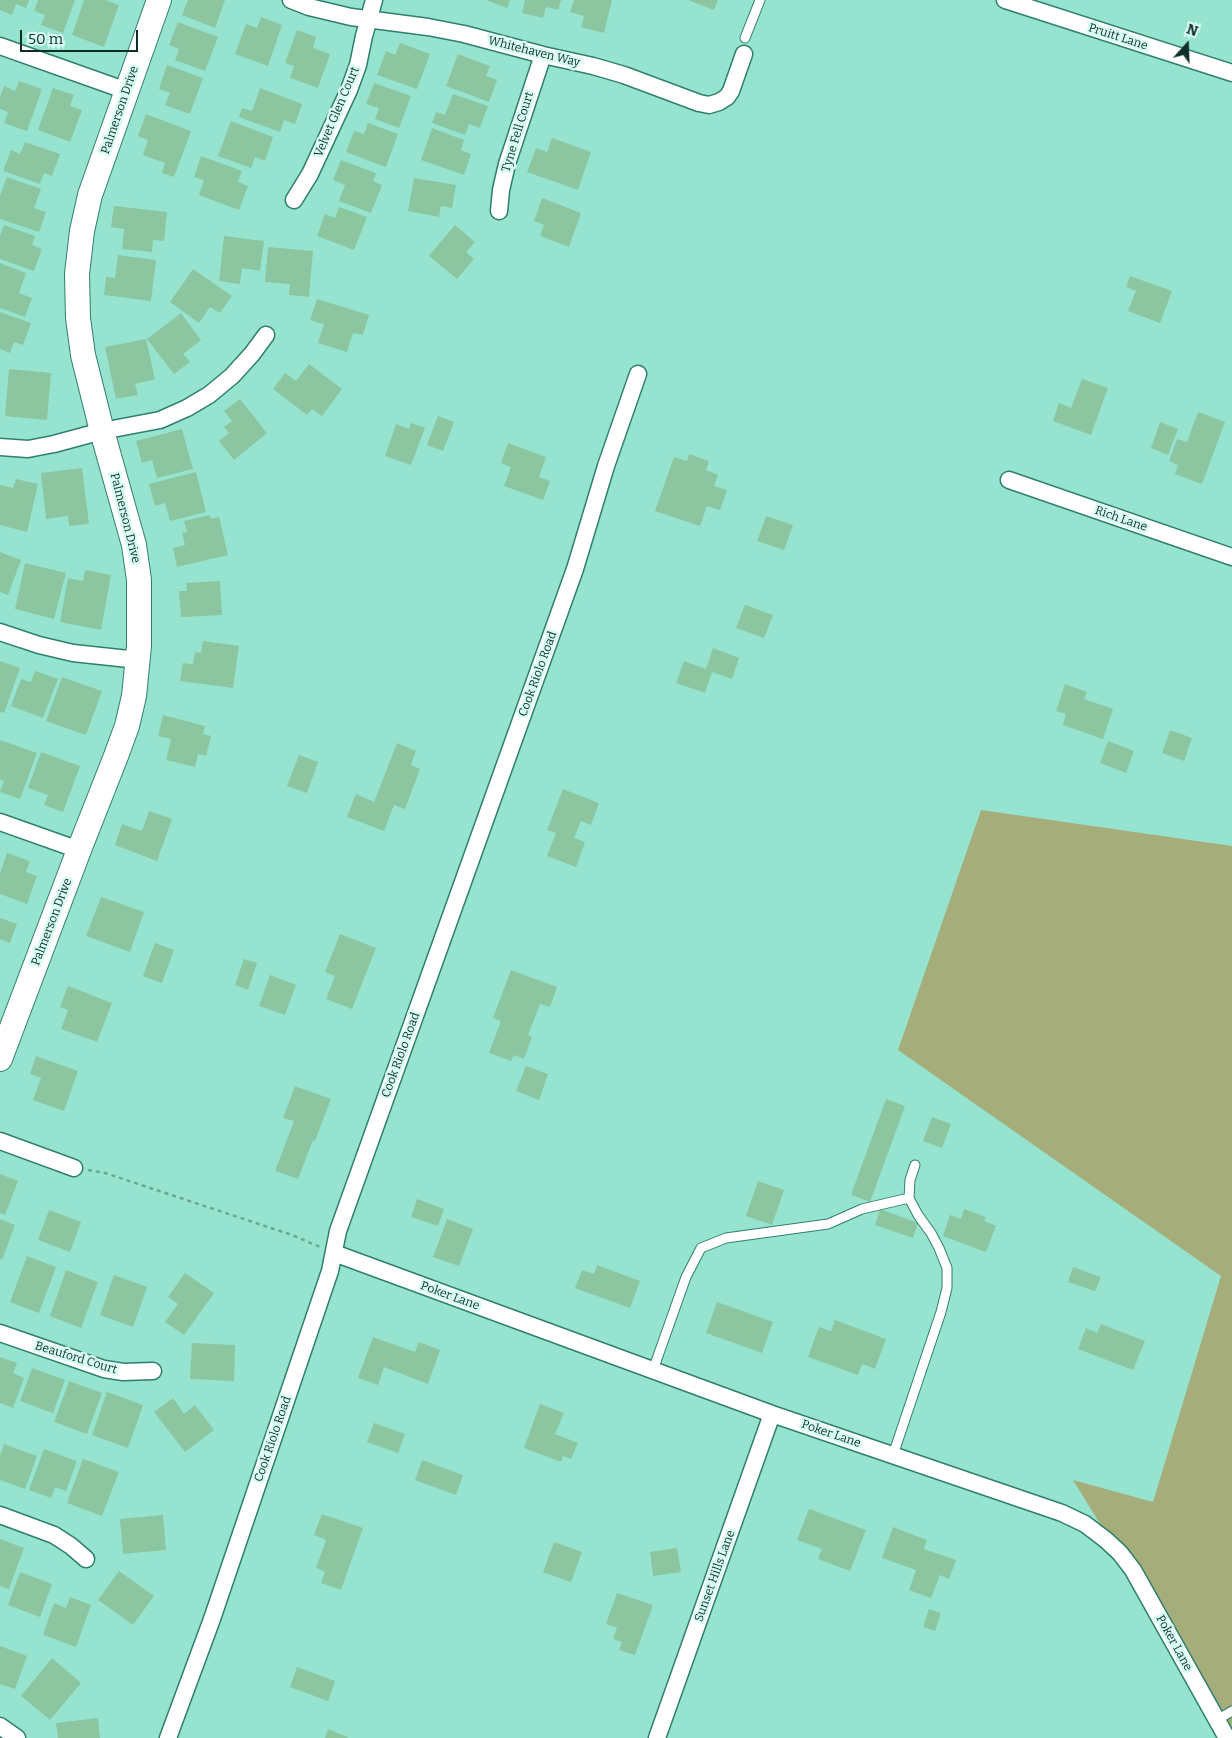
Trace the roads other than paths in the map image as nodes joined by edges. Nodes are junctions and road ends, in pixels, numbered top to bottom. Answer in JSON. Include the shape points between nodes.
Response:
{"nodes":[{"id":1,"x":159,"y":0,"type":"edge"},
{"id":2,"x":290,"y":0,"type":"edge"},
{"id":3,"x":374,"y":0,"type":"edge"},
{"id":4,"x":760,"y":0,"type":"edge"},
{"id":5,"x":1005,"y":0,"type":"edge"},
{"id":6,"x":369,"y":20,"type":"junction"},
{"id":7,"x":0,"y":46,"type":"edge"},
{"id":8,"x":744,"y":46,"type":"joint"},
{"id":9,"x":543,"y":56,"type":"junction"},
{"id":10,"x":1232,"y":73,"type":"edge"},
{"id":11,"x":126,"y":91,"type":"junction"},
{"id":12,"x":294,"y":200,"type":"dead end"},
{"id":13,"x":499,"y":211,"type":"dead end"},
{"id":14,"x":266,"y":334,"type":"dead end"},
{"id":15,"x":638,"y":374,"type":"dead end"},
{"id":16,"x":102,"y":431,"type":"junction"},
{"id":17,"x":0,"y":447,"type":"edge"},
{"id":18,"x":1009,"y":480,"type":"dead end"},
{"id":19,"x":1232,"y":557,"type":"edge"},
{"id":20,"x":0,"y":632,"type":"edge"},
{"id":21,"x":138,"y":660,"type":"junction"},
{"id":22,"x":0,"y":822,"type":"edge"},
{"id":23,"x":79,"y":850,"type":"junction"},
{"id":24,"x":0,"y":1059,"type":"edge"},
{"id":25,"x":0,"y":1141,"type":"edge"},
{"id":26,"x":916,"y":1165,"type":"dead end"},
{"id":27,"x":74,"y":1168,"type":"road end"},
{"id":28,"x":909,"y":1198,"type":"junction"},
{"id":29,"x":334,"y":1253,"type":"junction"},
{"id":30,"x":0,"y":1333,"type":"edge"},
{"id":31,"x":653,"y":1370,"type":"junction"},
{"id":32,"x":153,"y":1371,"type":"dead end"},
{"id":33,"x":772,"y":1414,"type":"junction"},
{"id":34,"x":893,"y":1455,"type":"junction"},
{"id":35,"x":0,"y":1515,"type":"edge"},
{"id":36,"x":86,"y":1559,"type":"dead end"},
{"id":37,"x":1232,"y":1711,"type":"edge"},
{"id":38,"x":1217,"y":1720,"type":"junction"},
{"id":39,"x":0,"y":1726,"type":"edge"},
{"id":40,"x":17,"y":1738,"type":"edge"},
{"id":41,"x":168,"y":1738,"type":"edge"},
{"id":42,"x":657,"y":1738,"type":"edge"},
{"id":43,"x":1227,"y":1738,"type":"edge"}],
"edges":[{"from":1,"to":11,"type":"street","name":"Palmerson Drive"},
{"from":2,"to":6,"type":"street","name":"Whitehaven Way"},
{"from":3,"to":6,"type":"street","name":"Velvet Glen Court"},
{"from":4,"to":8,"type":"lane"},
{"from":5,"to":10,"type":"street","name":"Pruitt Lane"},
{"from":6,"to":9,"type":"street","name":"Whitehaven Way","via":[[455,32]]},
{"from":6,"to":12,"type":"street","name":"Velvet Glen Court","via":[[349,90],[310,174]]},
{"from":7,"to":11,"type":"street"},
{"from":8,"to":9,"type":"street","name":"Whitehaven Way","via":[[731,91],[719,102],[709,104],[699,104],[592,66]]},
{"from":9,"to":13,"type":"street","name":"Tyne Fell Court","via":[[507,164]]},
{"from":11,"to":16,"type":"street","name":"Palmerson Drive","via":[[90,194],[77,274],[83,355]]},
{"from":14,"to":16,"type":"street","via":[[232,376],[209,395],[160,420]]},
{"from":15,"to":29,"type":"street","name":"Cook Riolo Road","via":[[575,569],[338,1231]]},
{"from":16,"to":17,"type":"street","via":[[28,449]]},
{"from":16,"to":21,"type":"street","name":"Palmerson Drive","via":[[134,545],[139,580]]},
{"from":18,"to":19,"type":"street","name":"Rich Lane"},
{"from":20,"to":21,"type":"street","via":[[39,646],[73,653]]},
{"from":21,"to":23,"type":"street","name":"Palmerson Drive","via":[[127,726]]},
{"from":22,"to":23,"type":"street"},
{"from":23,"to":24,"type":"street","name":"Palmerson Drive"},
{"from":25,"to":27,"type":"street"},
{"from":26,"to":28,"type":"lane","via":[[910,1180]]},
{"from":28,"to":31,"type":"lane","via":[[862,1209],[828,1224],[726,1238],[701,1248],[686,1277]]},
{"from":28,"to":34,"type":"lane","via":[[939,1248],[946,1268],[947,1288]]},
{"from":29,"to":31,"type":"street","name":"Poker Lane"},
{"from":29,"to":41,"type":"street","name":"Cook Riolo Road","via":[[225,1581]]},
{"from":30,"to":32,"type":"street","name":"Beauford Court","via":[[104,1369]]},
{"from":31,"to":33,"type":"street","name":"Poker Lane"},
{"from":33,"to":34,"type":"street","name":"Poker Lane"},
{"from":33,"to":42,"type":"street","name":"Sunset Hills Lane"},
{"from":34,"to":38,"type":"street","name":"Poker Lane","via":[[1062,1513],[1085,1524],[1106,1540],[1133,1570]]},
{"from":35,"to":36,"type":"street","via":[[54,1535]]},
{"from":37,"to":38,"type":"lane"},
{"from":38,"to":43,"type":"street","name":"Poker Lane"},
{"from":39,"to":40,"type":"street"}]}
